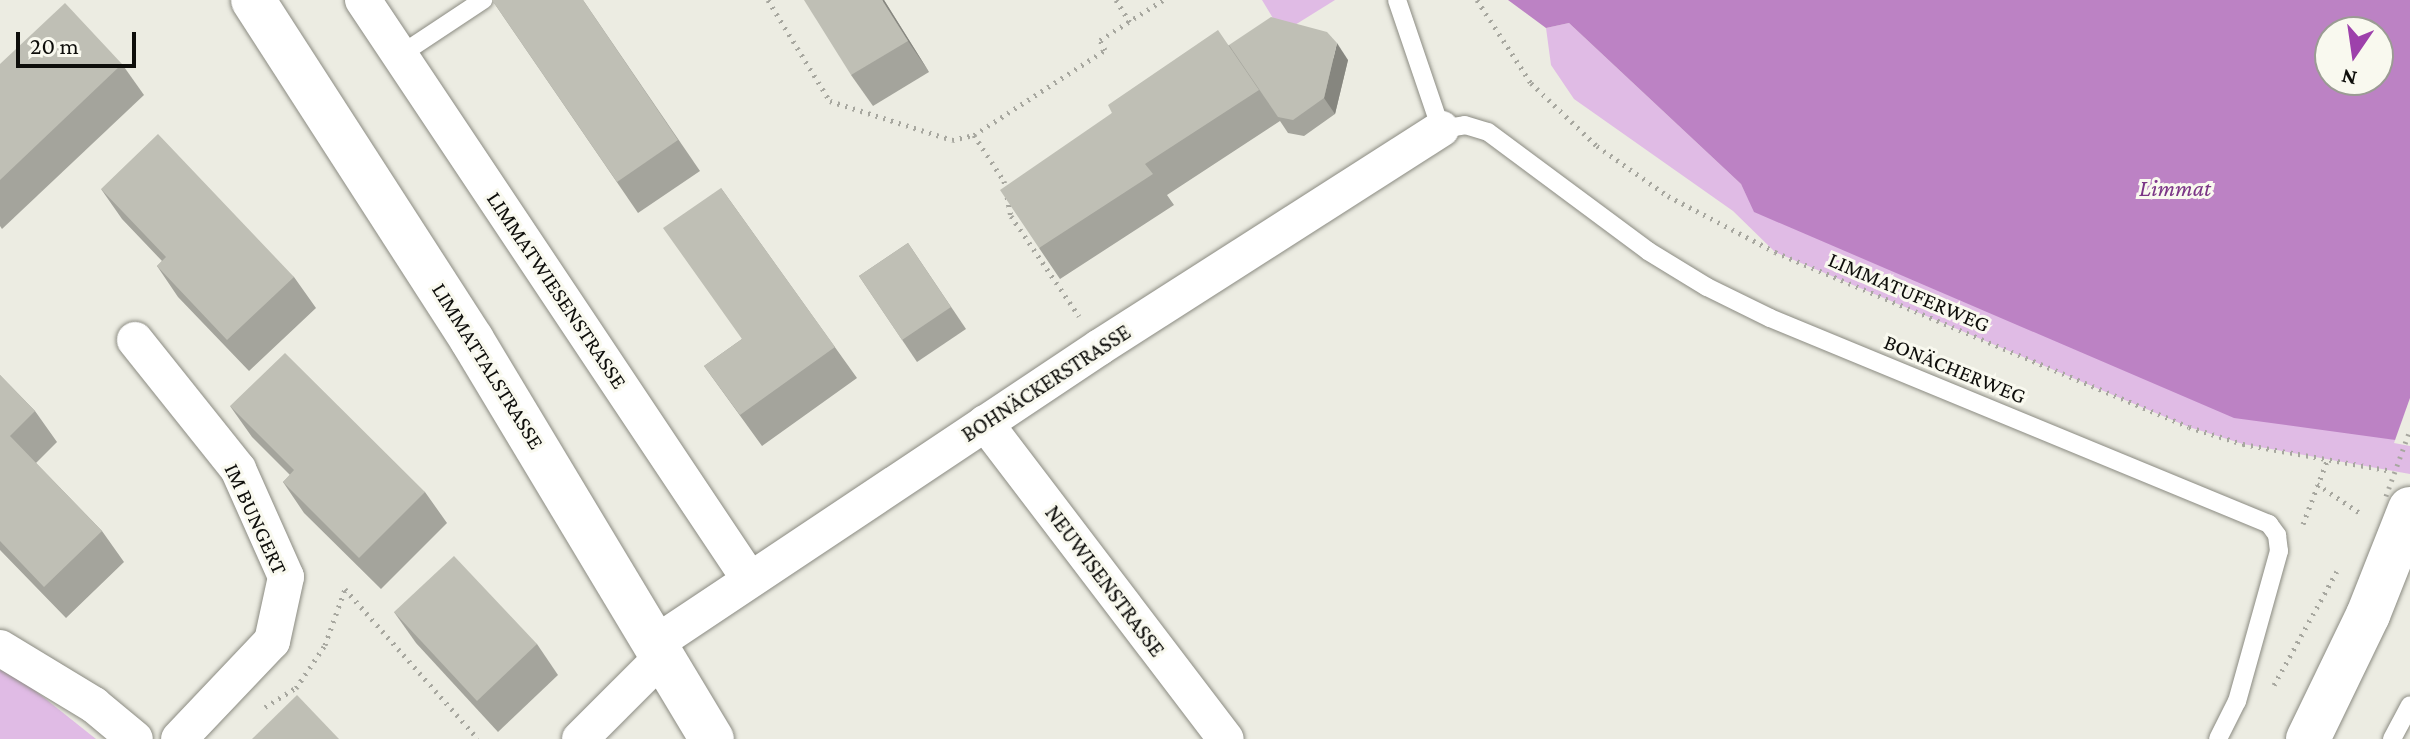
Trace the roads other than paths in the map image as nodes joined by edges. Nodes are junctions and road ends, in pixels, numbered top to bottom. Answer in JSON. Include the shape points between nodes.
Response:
{"nodes":[{"id":1,"x":253,"y":0,"type":"edge"},
{"id":2,"x":363,"y":0,"type":"edge"},
{"id":3,"x":483,"y":0,"type":"edge"},
{"id":4,"x":1397,"y":0,"type":"edge"},
{"id":5,"x":400,"y":55,"type":"junction"},
{"id":6,"x":1441,"y":129,"type":"junction"},
{"id":7,"x":135,"y":340,"type":"dead end"},
{"id":8,"x":985,"y":423,"type":"junction"},
{"id":9,"x":2386,"y":508,"type":"edge"},
{"id":10,"x":750,"y":580,"type":"junction"},
{"id":11,"x":0,"y":648,"type":"edge"},
{"id":12,"x":660,"y":649,"type":"junction"},
{"id":13,"x":2410,"y":705,"type":"edge"},
{"id":14,"x":135,"y":739,"type":"edge"},
{"id":15,"x":179,"y":739,"type":"edge"},
{"id":16,"x":580,"y":739,"type":"edge"},
{"id":17,"x":712,"y":739,"type":"edge"},
{"id":18,"x":1226,"y":739,"type":"edge"},
{"id":19,"x":2218,"y":739,"type":"edge"},
{"id":20,"x":2308,"y":739,"type":"edge"},
{"id":21,"x":2392,"y":739,"type":"edge"}],
"edges":[{"from":1,"to":12,"type":"main road","name":"LIMMATTALSTRASSE","via":[[472,340]]},
{"from":2,"to":5,"type":"street","name":"LIMMATWIESENSTRASSE"},
{"from":3,"to":5,"type":"lane"},
{"from":4,"to":6,"type":"lane"},
{"from":5,"to":10,"type":"street","name":"LIMMATWIESENSTRASSE"},
{"from":6,"to":8,"type":"street","name":"BOHNÄCKERSTRASSE"},
{"from":6,"to":19,"type":"lane","name":"BONÄCHERWEG","via":[[1465,125],[1488,132],[1648,251],[1745,305],[2269,524],[2279,551],[2237,701]]},
{"from":7,"to":15,"type":"street","name":"IM BUNGERT","via":[[238,469],[286,577],[272,641]]},
{"from":8,"to":10,"type":"street","name":"BOHNÄCKERSTRASSE"},
{"from":8,"to":18,"type":"street","name":"NEUWISENSTRASSE"},
{"from":9,"to":20,"type":"main road","via":[[2368,615]]},
{"from":10,"to":12,"type":"street","name":"BOHNÄCKERSTRASSE"},
{"from":11,"to":14,"type":"street","via":[[94,705]]},
{"from":12,"to":16,"type":"street","name":"BOHNÄCKERSTRASSE"},
{"from":12,"to":17,"type":"main road","name":"LIMMATTALSTRASSE"},
{"from":13,"to":21,"type":"lane"}]}
